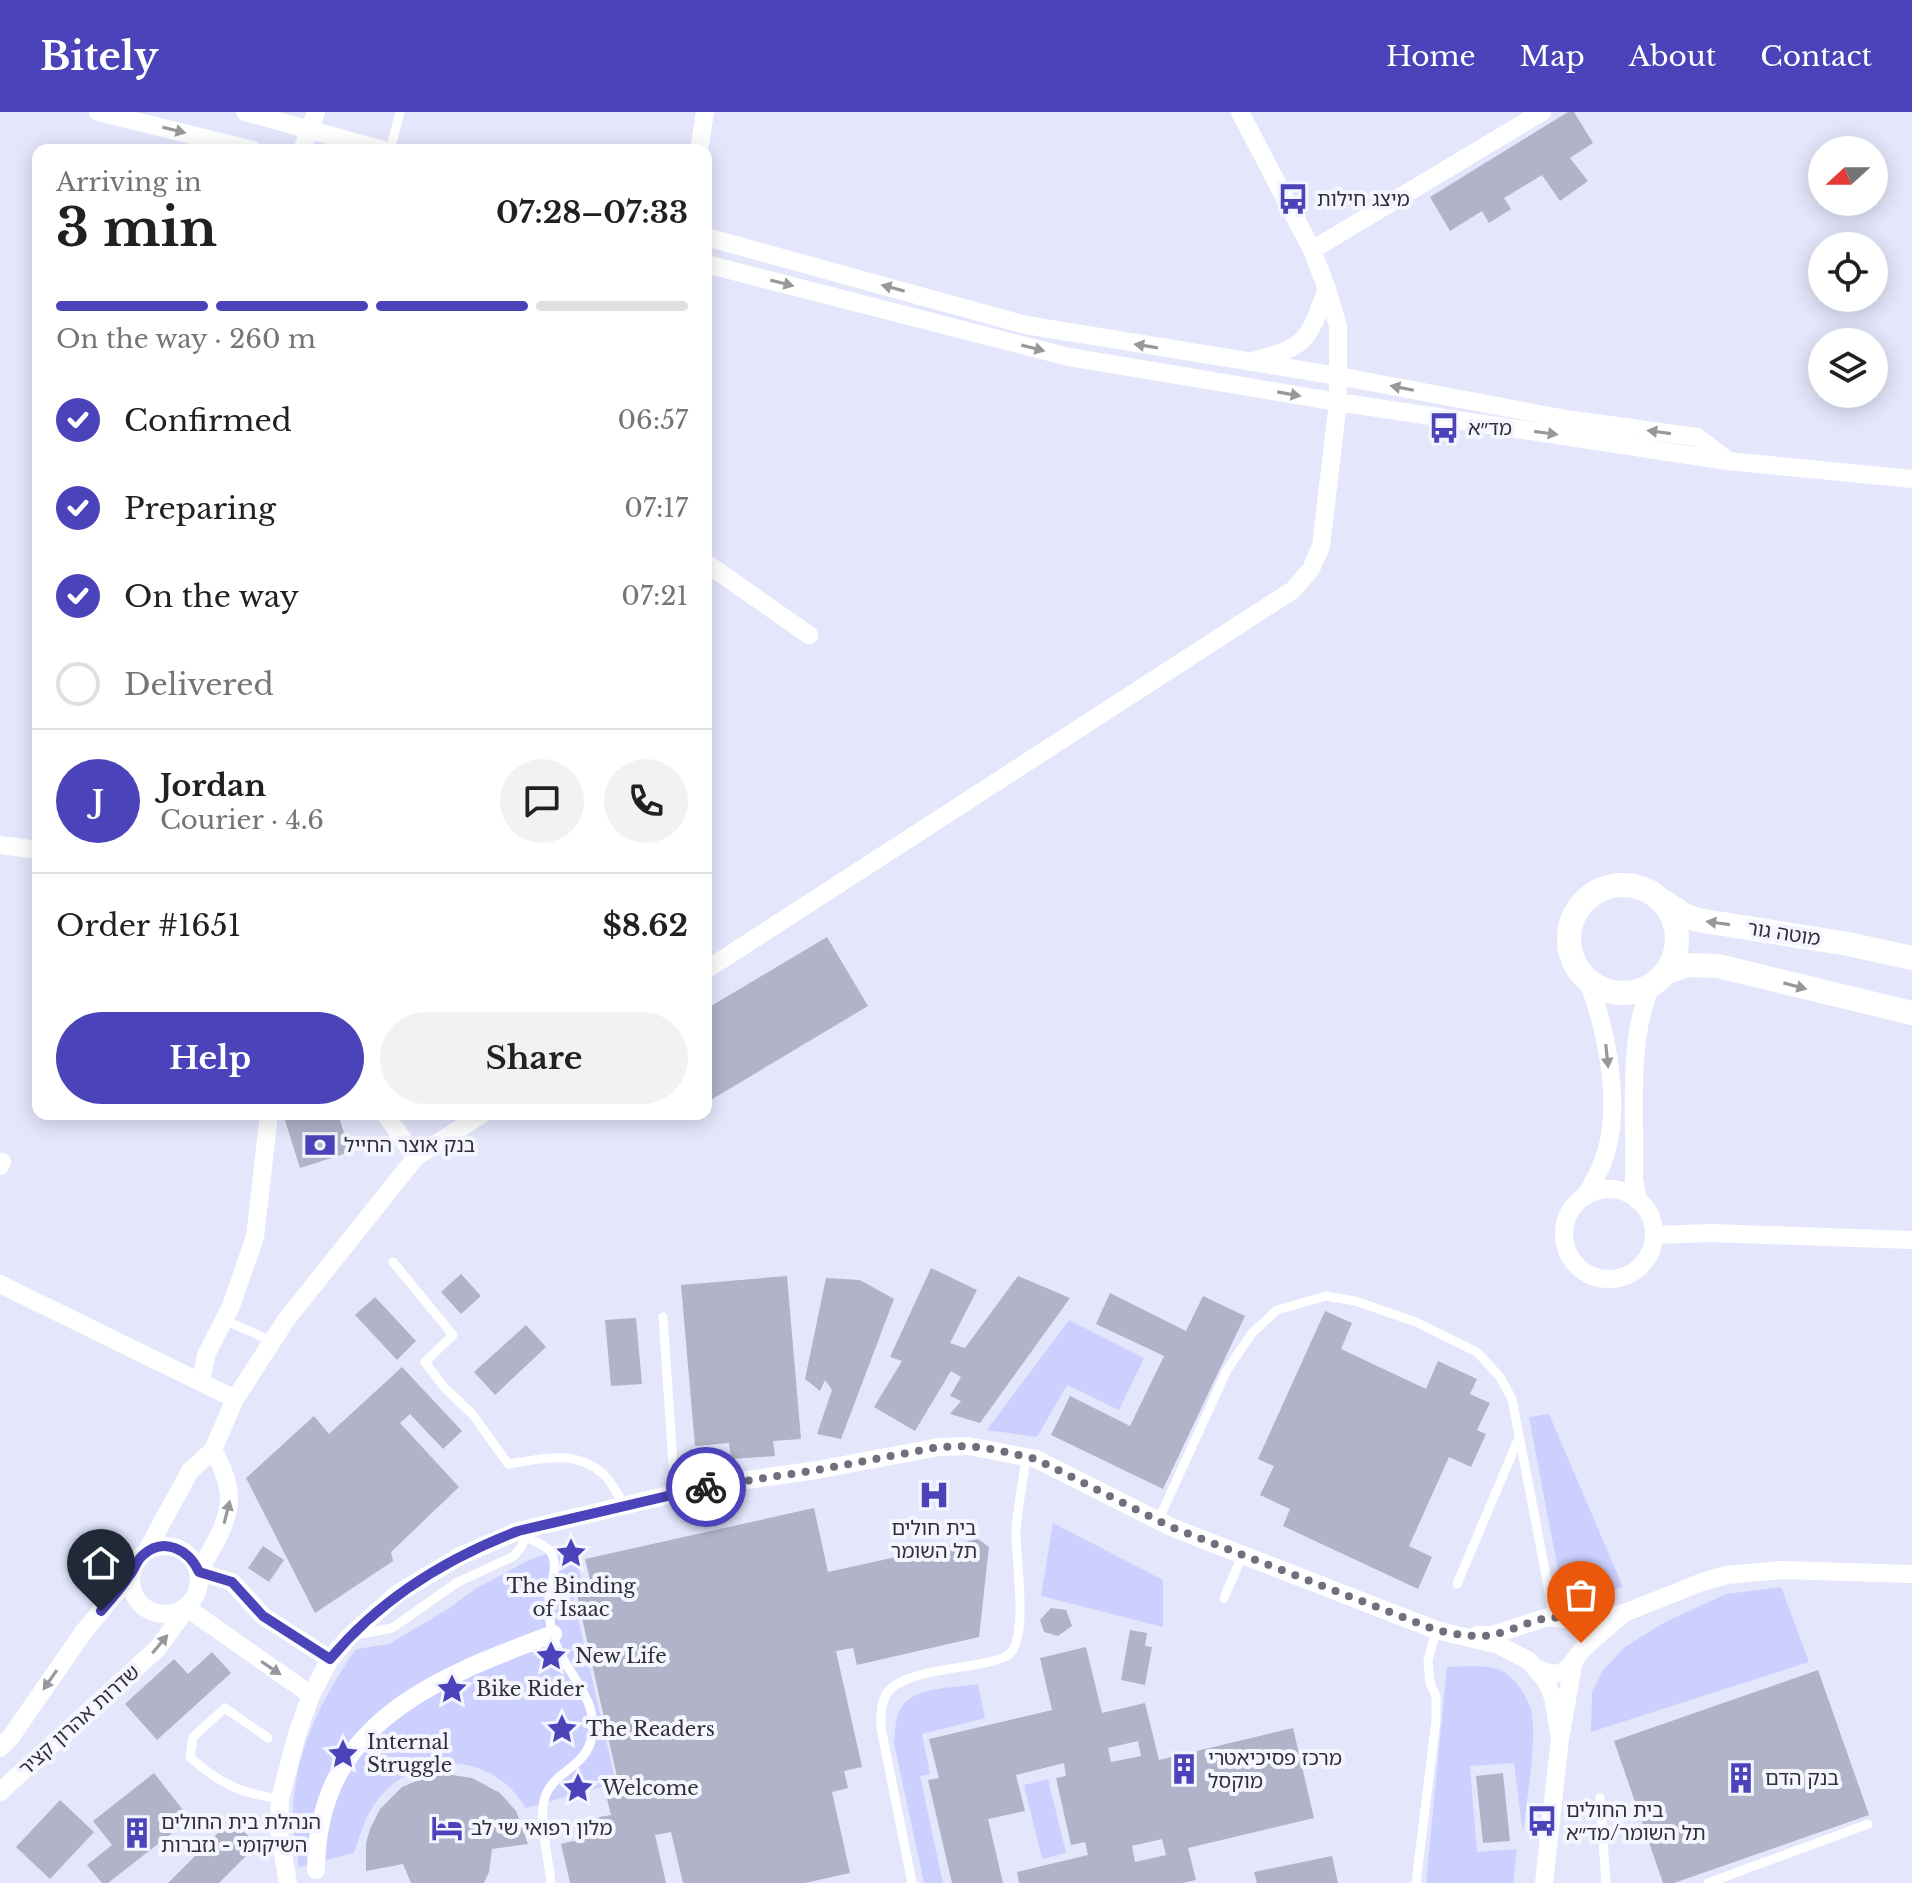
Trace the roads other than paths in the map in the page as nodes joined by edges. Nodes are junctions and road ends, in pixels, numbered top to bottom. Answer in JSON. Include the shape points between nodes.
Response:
{"nodes":[{"id":1,"x":98,"y":112,"type":"edge"},
{"id":2,"x":245,"y":112,"type":"edge"},
{"id":3,"x":400,"y":112,"type":"edge"},
{"id":4,"x":705,"y":112,"type":"edge"},
{"id":5,"x":1240,"y":112,"type":"edge"},
{"id":6,"x":1542,"y":112,"type":"edge"},
{"id":7,"x":126,"y":115,"type":"edge"},
{"id":8,"x":313,"y":120,"type":"edge"},
{"id":9,"x":231,"y":144,"type":"edge"},
{"id":10,"x":304,"y":144,"type":"edge"},
{"id":11,"x":369,"y":144,"type":"edge"},
{"id":12,"x":392,"y":144,"type":"edge"},
{"id":13,"x":700,"y":144,"type":"edge"},
{"id":14,"x":712,"y":239,"type":"edge"},
{"id":15,"x":1312,"y":250,"type":"junction"},
{"id":16,"x":712,"y":266,"type":"edge"},
{"id":17,"x":1327,"y":289,"type":"junction"},
{"id":18,"x":1246,"y":362,"type":"junction"},
{"id":19,"x":1338,"y":376,"type":"junction"},
{"id":20,"x":1338,"y":402,"type":"junction"},
{"id":21,"x":1728,"y":461,"type":"junction"},
{"id":22,"x":1912,"y":479,"type":"edge"},
{"id":23,"x":712,"y":570,"type":"edge"},
{"id":24,"x":809,"y":635,"type":"dead end"},
{"id":25,"x":0,"y":845,"type":"edge"},
{"id":26,"x":32,"y":849,"type":"edge"},
{"id":27,"x":1661,"y":899,"type":"junction"},
{"id":28,"x":1912,"y":958,"type":"edge"},
{"id":29,"x":712,"y":966,"type":"edge"},
{"id":30,"x":1659,"y":979,"type":"junction"},
{"id":31,"x":1588,"y":981,"type":"junction"},
{"id":32,"x":1912,"y":1013,"type":"edge"},
{"id":33,"x":268,"y":1120,"type":"edge"},
{"id":34,"x":389,"y":1120,"type":"edge"},
{"id":35,"x":473,"y":1120,"type":"edge"},
{"id":36,"x":416,"y":1157,"type":"junction"},
{"id":37,"x":1585,"y":1197,"type":"junction"},
{"id":38,"x":1638,"y":1201,"type":"junction"},
{"id":39,"x":1654,"y":1235,"type":"junction"},
{"id":40,"x":1912,"y":1240,"type":"edge"},
{"id":41,"x":393,"y":1262,"type":"dead end"},
{"id":42,"x":0,"y":1284,"type":"edge"},
{"id":43,"x":663,"y":1317,"type":"dead end"},
{"id":44,"x":231,"y":1323,"type":"dead end"},
{"id":45,"x":272,"y":1341,"type":"junction"},
{"id":46,"x":201,"y":1382,"type":"junction"},
{"id":47,"x":235,"y":1399,"type":"junction"},
{"id":48,"x":1518,"y":1438,"type":"junction"},
{"id":49,"x":213,"y":1450,"type":"junction"},
{"id":50,"x":1026,"y":1457,"type":"junction"},
{"id":51,"x":675,"y":1493,"type":"junction"},
{"id":52,"x":624,"y":1505,"type":"junction"},
{"id":53,"x":1158,"y":1521,"type":"junction"},
{"id":54,"x":525,"y":1532,"type":"junction"},
{"id":55,"x":146,"y":1552,"type":"junction"},
{"id":56,"x":1243,"y":1554,"type":"junction"},
{"id":57,"x":199,"y":1572,"type":"junction"},
{"id":58,"x":132,"y":1574,"type":"junction"},
{"id":59,"x":1912,"y":1574,"type":"edge"},
{"id":60,"x":1457,"y":1584,"type":"dead end"},
{"id":61,"x":1224,"y":1598,"type":"dead end"},
{"id":62,"x":187,"y":1608,"type":"junction"},
{"id":63,"x":1624,"y":1613,"type":"junction"},
{"id":64,"x":1557,"y":1617,"type":"junction"},
{"id":65,"x":1536,"y":1622,"type":"junction"},
{"id":66,"x":1436,"y":1630,"type":"junction"},
{"id":67,"x":553,"y":1634,"type":"junction"},
{"id":68,"x":1462,"y":1635,"type":"junction"},
{"id":69,"x":1577,"y":1658,"type":"junction"},
{"id":70,"x":330,"y":1659,"type":"junction"},
{"id":71,"x":1533,"y":1665,"type":"junction"},
{"id":72,"x":311,"y":1695,"type":"junction"},
{"id":73,"x":268,"y":1738,"type":"dead end"},
{"id":74,"x":1560,"y":1739,"type":"junction"},
{"id":75,"x":0,"y":1748,"type":"edge"},
{"id":76,"x":0,"y":1792,"type":"edge"},
{"id":77,"x":1600,"y":1798,"type":"dead end"},
{"id":78,"x":280,"y":1799,"type":"junction"},
{"id":79,"x":1868,"y":1824,"type":"dead end"},
{"id":80,"x":316,"y":1870,"type":"dead end"},
{"id":81,"x":288,"y":1883,"type":"edge"},
{"id":82,"x":551,"y":1883,"type":"edge"},
{"id":83,"x":912,"y":1883,"type":"edge"},
{"id":84,"x":1416,"y":1883,"type":"edge"},
{"id":85,"x":1544,"y":1883,"type":"edge"},
{"id":86,"x":1606,"y":1883,"type":"edge"},
{"id":87,"x":1708,"y":1883,"type":"edge"}],
"edges":[{"from":1,"to":7,"type":"street"},
{"from":2,"to":8,"type":"street"},
{"from":3,"to":12,"type":"lane"},
{"from":4,"to":13,"type":"street"},
{"from":5,"to":15,"type":"street"},
{"from":6,"to":15,"type":"street"},
{"from":7,"to":9,"type":"street","one_way":true},
{"from":8,"to":10,"type":"street"},
{"from":8,"to":11,"type":"street"},
{"from":18,"to":14,"type":"street","one_way":true,"via":[[1026,325]]},
{"from":15,"to":17,"type":"street"},
{"from":16,"to":20,"type":"street","one_way":true,"via":[[1069,357]]},
{"from":17,"to":18,"type":"street","via":[[1302,342],[1290,351]]},
{"from":17,"to":19,"type":"street","via":[[1338,326]]},
{"from":18,"to":19,"type":"street"},
{"from":19,"to":20,"type":"street"},
{"from":21,"to":19,"type":"street","one_way":true,"via":[[1697,437],[1566,419]]},
{"from":20,"to":21,"type":"street","one_way":true},
{"from":20,"to":29,"type":"street","via":[[1321,546],[1293,590]]},
{"from":21,"to":22,"type":"street"},
{"from":23,"to":24,"type":"street"},
{"from":25,"to":26,"type":"street"},
{"from":28,"to":27,"type":"street","name":"מוטה גור","one_way":true,"via":[[1698,920]]},
{"from":27,"to":30,"type":"street","via":[[1678,939]]},
{"from":27,"to":31,"type":"street","name":"מוטה גור","via":[[1640,886],[1620,884],[1595,892],[1582,903],[1569,936],[1571,954]]},
{"from":30,"to":31,"type":"street","via":[[1630,993],[1614,993]]},
{"from":30,"to":32,"type":"street","one_way":true,"via":[[1687,965],[1718,966]]},
{"from":30,"to":38,"type":"street","via":[[1643,1005],[1637,1042]]},
{"from":31,"to":37,"type":"street","one_way":true,"via":[[1605,1036],[1611,1090],[1610,1136]]},
{"from":33,"to":46,"type":"street","via":[[255,1237],[231,1306],[206,1355]]},
{"from":34,"to":36,"type":"street"},
{"from":35,"to":36,"type":"street"},
{"from":36,"to":45,"type":"street"},
{"from":37,"to":38,"type":"street","via":[[1614,1190]]},
{"from":37,"to":39,"type":"street","via":[[1571,1210],[1564,1233],[1572,1260],[1586,1273],[1613,1279],[1631,1274],[1645,1261]]},
{"from":38,"to":39,"type":"street","via":[[1647,1210]]},
{"from":39,"to":40,"type":"street"},
{"from":41,"to":52,"type":"lane","via":[[453,1335],[425,1362],[508,1464],[561,1456],[587,1463],[605,1474]]},
{"from":42,"to":46,"type":"street"},
{"from":43,"to":51,"type":"lane"},
{"from":44,"to":45,"type":"lane"},
{"from":45,"to":47,"type":"street"},
{"from":46,"to":47,"type":"street"},
{"from":47,"to":49,"type":"street"},
{"from":48,"to":53,"type":"lane","via":[[1512,1399],[1477,1352],[1416,1322],[1326,1296],[1277,1310],[1252,1333],[1227,1370]]},
{"from":48,"to":60,"type":"lane"},
{"from":48,"to":64,"type":"lane"},
{"from":49,"to":55,"type":"street","via":[[190,1471]]},
{"from":57,"to":49,"type":"street","one_way":true,"via":[[227,1519],[231,1493]]},
{"from":50,"to":51,"type":"street","via":[[968,1446],[939,1447]]},
{"from":50,"to":53,"type":"street"},
{"from":50,"to":83,"type":"lane","via":[[1016,1531],[1019,1603],[1014,1648],[990,1662],[912,1677],[888,1692],[881,1707]]},
{"from":51,"to":52,"type":"street"},
{"from":52,"to":54,"type":"street"},
{"from":53,"to":56,"type":"street"},
{"from":54,"to":67,"type":"lane","via":[[550,1550],[554,1562],[549,1597]]},
{"from":54,"to":70,"type":"street","via":[[488,1542],[397,1594]]},
{"from":55,"to":57,"type":"street","via":[[162,1546],[181,1549]]},
{"from":55,"to":58,"type":"street"},
{"from":56,"to":61,"type":"lane"},
{"from":56,"to":66,"type":"street"},
{"from":57,"to":62,"type":"street","via":[[198,1592]]},
{"from":57,"to":70,"type":"street","via":[[232,1582],[263,1616]]},
{"from":58,"to":62,"type":"street","via":[[137,1599],[150,1611],[168,1615]]},
{"from":58,"to":75,"type":"street","name":"שדרות אהרון קציר","one_way":true},
{"from":59,"to":63,"type":"street","via":[[1781,1570],[1727,1575]]},
{"from":62,"to":72,"type":"street","one_way":true},
{"from":76,"to":62,"type":"street","name":"שדרות אהרון קציר","one_way":true,"via":[[158,1648]]},
{"from":63,"to":64,"type":"street","via":[[1583,1621]]},
{"from":63,"to":69,"type":"street"},
{"from":64,"to":65,"type":"street"},
{"from":64,"to":69,"type":"street","via":[[1576,1628],[1581,1643]]},
{"from":65,"to":68,"type":"street","via":[[1492,1635]]},
{"from":65,"to":71,"type":"street","via":[[1524,1645]]},
{"from":66,"to":68,"type":"street"},
{"from":66,"to":84,"type":"lane","via":[[1428,1661],[1436,1720]]},
{"from":67,"to":80,"type":"street","via":[[430,1685],[375,1727],[332,1787],[318,1832]]},
{"from":67,"to":82,"type":"lane","via":[[558,1652],[586,1693],[593,1722],[588,1749],[544,1798]]},
{"from":68,"to":71,"type":"street","via":[[1499,1645]]},
{"from":69,"to":71,"type":"street","via":[[1559,1673]]},
{"from":69,"to":74,"type":"street"},
{"from":70,"to":72,"type":"street"},
{"from":71,"to":74,"type":"street","via":[[1553,1697]]},
{"from":72,"to":78,"type":"street"},
{"from":73,"to":78,"type":"lane","via":[[225,1708],[193,1737],[190,1757],[211,1777],[256,1796]]},
{"from":74,"to":85,"type":"street"},
{"from":77,"to":86,"type":"lane"},
{"from":78,"to":81,"type":"street","via":[[279,1831]]},
{"from":79,"to":87,"type":"lane"}]}
